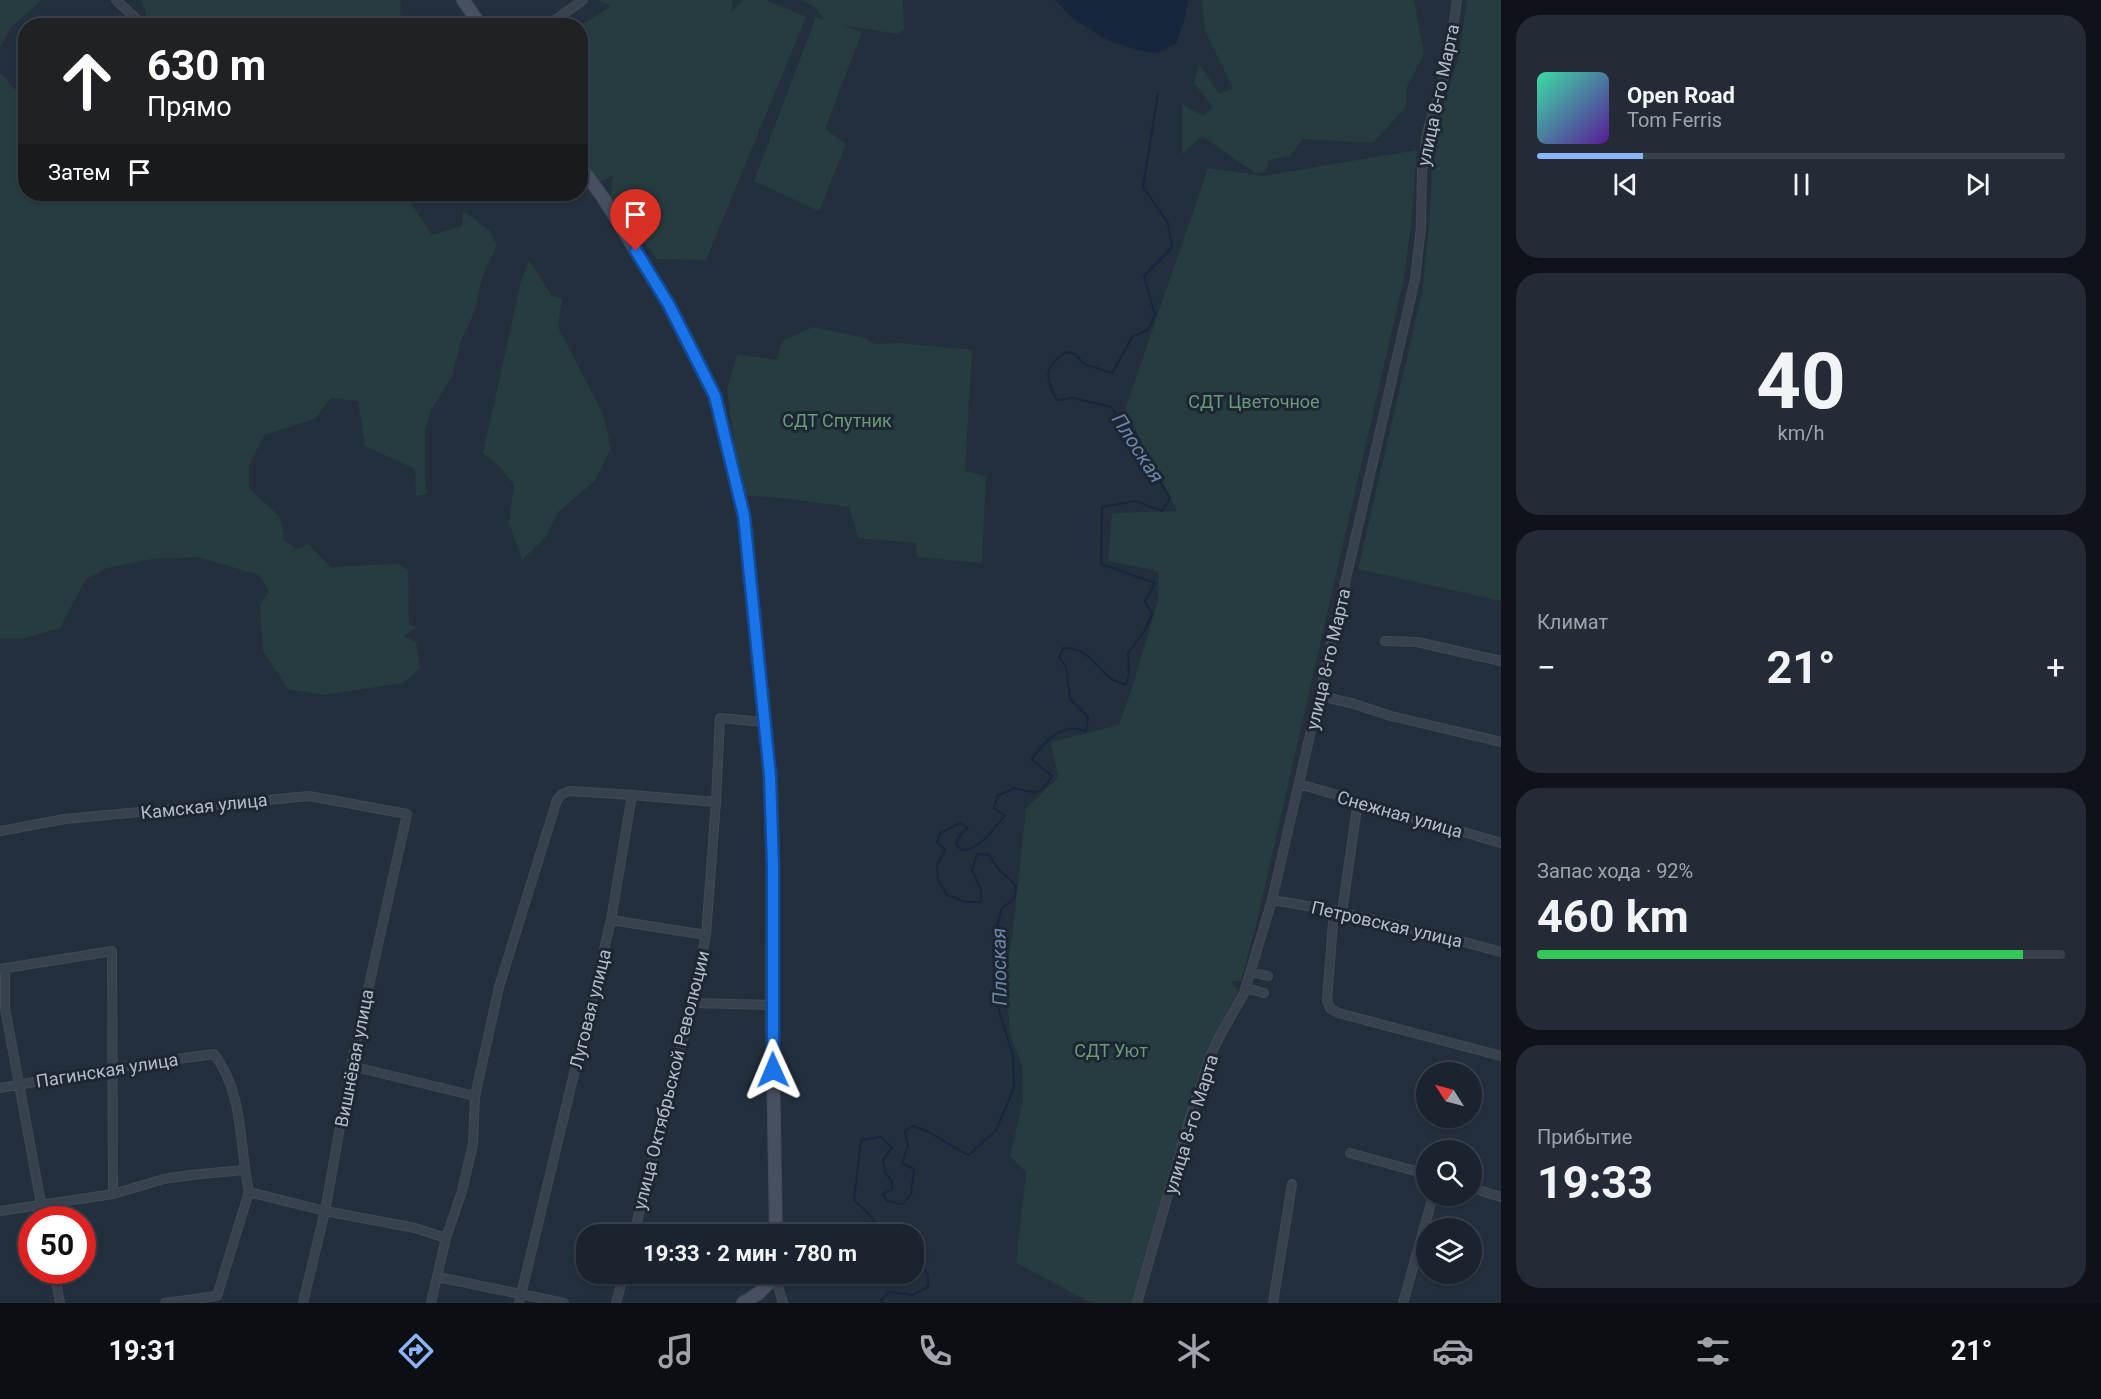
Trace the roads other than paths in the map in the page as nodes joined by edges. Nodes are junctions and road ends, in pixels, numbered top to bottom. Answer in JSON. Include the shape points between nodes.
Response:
{"nodes":[{"id":1,"x":116,"y":0,"type":"edge"},
{"id":2,"x":463,"y":0,"type":"edge"},
{"id":3,"x":583,"y":0,"type":"edge"},
{"id":4,"x":1457,"y":0,"type":"edge"},
{"id":5,"x":135,"y":18,"type":"edge"},
{"id":6,"x":475,"y":18,"type":"edge"},
{"id":7,"x":558,"y":18,"type":"edge"},
{"id":8,"x":588,"y":177,"type":"edge"},
{"id":9,"x":1386,"y":641,"type":"dead end"},
{"id":10,"x":1501,"y":661,"type":"edge"},
{"id":11,"x":1320,"y":696,"type":"junction"},
{"id":12,"x":764,"y":722,"type":"junction"},
{"id":13,"x":1501,"y":742,"type":"edge"},
{"id":14,"x":1299,"y":784,"type":"junction"},
{"id":15,"x":632,"y":795,"type":"junction"},
{"id":16,"x":1358,"y":801,"type":"junction"},
{"id":17,"x":716,"y":802,"type":"junction"},
{"id":18,"x":406,"y":813,"type":"joint"},
{"id":19,"x":0,"y":831,"type":"edge"},
{"id":20,"x":1501,"y":843,"type":"edge"},
{"id":21,"x":1272,"y":900,"type":"junction"},
{"id":22,"x":1338,"y":911,"type":"junction"},
{"id":23,"x":611,"y":920,"type":"junction"},
{"id":24,"x":705,"y":935,"type":"junction"},
{"id":25,"x":1501,"y":952,"type":"edge"},
{"id":26,"x":2,"y":968,"type":"edge"},
{"id":27,"x":1251,"y":972,"type":"junction"},
{"id":28,"x":1268,"y":976,"type":"dead end"},
{"id":29,"x":1246,"y":988,"type":"junction"},
{"id":30,"x":1264,"y":993,"type":"dead end"},
{"id":31,"x":692,"y":1003,"type":"junction"},
{"id":32,"x":772,"y":1005,"type":"junction"},
{"id":33,"x":1501,"y":1056,"type":"edge"},
{"id":34,"x":351,"y":1066,"type":"junction"},
{"id":35,"x":114,"y":1068,"type":"junction"},
{"id":36,"x":19,"y":1084,"type":"junction"},
{"id":37,"x":0,"y":1088,"type":"edge"},
{"id":38,"x":475,"y":1096,"type":"junction"},
{"id":39,"x":1350,"y":1153,"type":"dead end"},
{"id":40,"x":244,"y":1170,"type":"junction"},
{"id":41,"x":1416,"y":1171,"type":"edge"},
{"id":42,"x":1292,"y":1184,"type":"dead end"},
{"id":43,"x":1482,"y":1191,"type":"edge"},
{"id":44,"x":249,"y":1192,"type":"junction"},
{"id":45,"x":113,"y":1194,"type":"junction"},
{"id":46,"x":1501,"y":1197,"type":"edge"},
{"id":47,"x":41,"y":1205,"type":"junction"},
{"id":48,"x":1430,"y":1206,"type":"edge"},
{"id":49,"x":325,"y":1211,"type":"junction"},
{"id":50,"x":0,"y":1212,"type":"edge"},
{"id":51,"x":637,"y":1224,"type":"edge"},
{"id":52,"x":776,"y":1224,"type":"edge"},
{"id":53,"x":446,"y":1238,"type":"junction"},
{"id":54,"x":438,"y":1276,"type":"junction"},
{"id":55,"x":57,"y":1284,"type":"edge"},
{"id":56,"x":621,"y":1284,"type":"edge"},
{"id":57,"x":768,"y":1284,"type":"edge"},
{"id":58,"x":778,"y":1284,"type":"edge"},
{"id":59,"x":522,"y":1293,"type":"junction"},
{"id":60,"x":216,"y":1300,"type":"edge"},
{"id":61,"x":60,"y":1303,"type":"edge"},
{"id":62,"x":165,"y":1303,"type":"edge"},
{"id":63,"x":303,"y":1303,"type":"edge"},
{"id":64,"x":431,"y":1303,"type":"edge"},
{"id":65,"x":519,"y":1303,"type":"edge"},
{"id":66,"x":564,"y":1303,"type":"edge"},
{"id":67,"x":616,"y":1303,"type":"edge"},
{"id":68,"x":743,"y":1303,"type":"edge"},
{"id":69,"x":783,"y":1303,"type":"edge"},
{"id":70,"x":1137,"y":1303,"type":"edge"},
{"id":71,"x":1273,"y":1303,"type":"edge"},
{"id":72,"x":1403,"y":1303,"type":"edge"}],
"edges":[{"from":1,"to":5,"type":"street"},
{"from":2,"to":6,"type":"main road"},
{"from":3,"to":7,"type":"street"},
{"from":4,"to":11,"type":"street","name":"улица 8-го Марта","via":[[1448,63],[1427,132],[1415,279]]},
{"from":8,"to":12,"type":"main road","via":[[669,305],[715,396],[744,516]]},
{"from":9,"to":10,"type":"street","via":[[1417,642]]},
{"from":11,"to":13,"type":"street"},
{"from":11,"to":14,"type":"street","name":"улица 8-го Марта"},
{"from":12,"to":17,"type":"street","name":"улица Октябрьской Революции","via":[[720,718]]},
{"from":12,"to":32,"type":"main road","via":[[773,866]]},
{"from":14,"to":16,"type":"street","name":"Снежная улица"},
{"from":14,"to":21,"type":"street","name":"улица 8-го Марта"},
{"from":15,"to":17,"type":"street"},
{"from":15,"to":23,"type":"street","name":"Луговая улица"},
{"from":15,"to":38,"type":"street","via":[[570,791],[557,800],[499,987]]},
{"from":16,"to":20,"type":"street","name":"Снежная улица"},
{"from":16,"to":22,"type":"street"},
{"from":17,"to":24,"type":"street","name":"улица Октябрьской Революции"},
{"from":18,"to":19,"type":"street","name":"Камская улица","via":[[309,796],[65,819]]},
{"from":18,"to":34,"type":"street","name":"Вишнёвая улица"},
{"from":21,"to":22,"type":"street","name":"Петровская улица"},
{"from":21,"to":27,"type":"street","name":"улица 8-го Марта"},
{"from":22,"to":25,"type":"street","name":"Петровская улица"},
{"from":22,"to":33,"type":"street","via":[[1327,1000],[1330,1008]]},
{"from":23,"to":24,"type":"street"},
{"from":23,"to":59,"type":"street","name":"Луговая улица"},
{"from":24,"to":31,"type":"street","name":"улица Октябрьской Революции"},
{"from":26,"to":35,"type":"street","via":[[112,951]]},
{"from":26,"to":36,"type":"street"},
{"from":27,"to":28,"type":"street"},
{"from":27,"to":29,"type":"street","name":"улица 8-го Марта"},
{"from":29,"to":30,"type":"street"},
{"from":29,"to":70,"type":"street","name":"улица 8-го Марта","via":[[1210,1056]]},
{"from":31,"to":32,"type":"street"},
{"from":31,"to":51,"type":"street","name":"улица Октябрьской Революции"},
{"from":32,"to":52,"type":"main road"},
{"from":34,"to":38,"type":"street"},
{"from":34,"to":49,"type":"street","name":"Вишнёвая улица"},
{"from":35,"to":36,"type":"street","name":"Пагинская улица"},
{"from":35,"to":40,"type":"street","name":"Пагинская улица","via":[[214,1054],[232,1088]]},
{"from":35,"to":45,"type":"street"},
{"from":36,"to":37,"type":"street","name":"Пагинская улица"},
{"from":36,"to":47,"type":"street"},
{"from":38,"to":53,"type":"street","via":[[473,1144]]},
{"from":39,"to":41,"type":"street"},
{"from":40,"to":44,"type":"street"},
{"from":40,"to":45,"type":"street","via":[[191,1174]]},
{"from":42,"to":71,"type":"street"},
{"from":43,"to":46,"type":"street"},
{"from":44,"to":49,"type":"street"},
{"from":44,"to":60,"type":"street"},
{"from":45,"to":47,"type":"street"},
{"from":47,"to":50,"type":"street"},
{"from":48,"to":72,"type":"street"},
{"from":49,"to":53,"type":"street","via":[[415,1228]]},
{"from":49,"to":63,"type":"street","name":"Вишнёвая улица"},
{"from":53,"to":54,"type":"street"},
{"from":54,"to":59,"type":"street"},
{"from":54,"to":64,"type":"street"},
{"from":55,"to":61,"type":"street"},
{"from":56,"to":67,"type":"street"},
{"from":57,"to":68,"type":"main road"},
{"from":58,"to":69,"type":"street"},
{"from":59,"to":65,"type":"street","name":"Луговая улица"},
{"from":59,"to":66,"type":"street"},
{"from":60,"to":62,"type":"street"}]}
